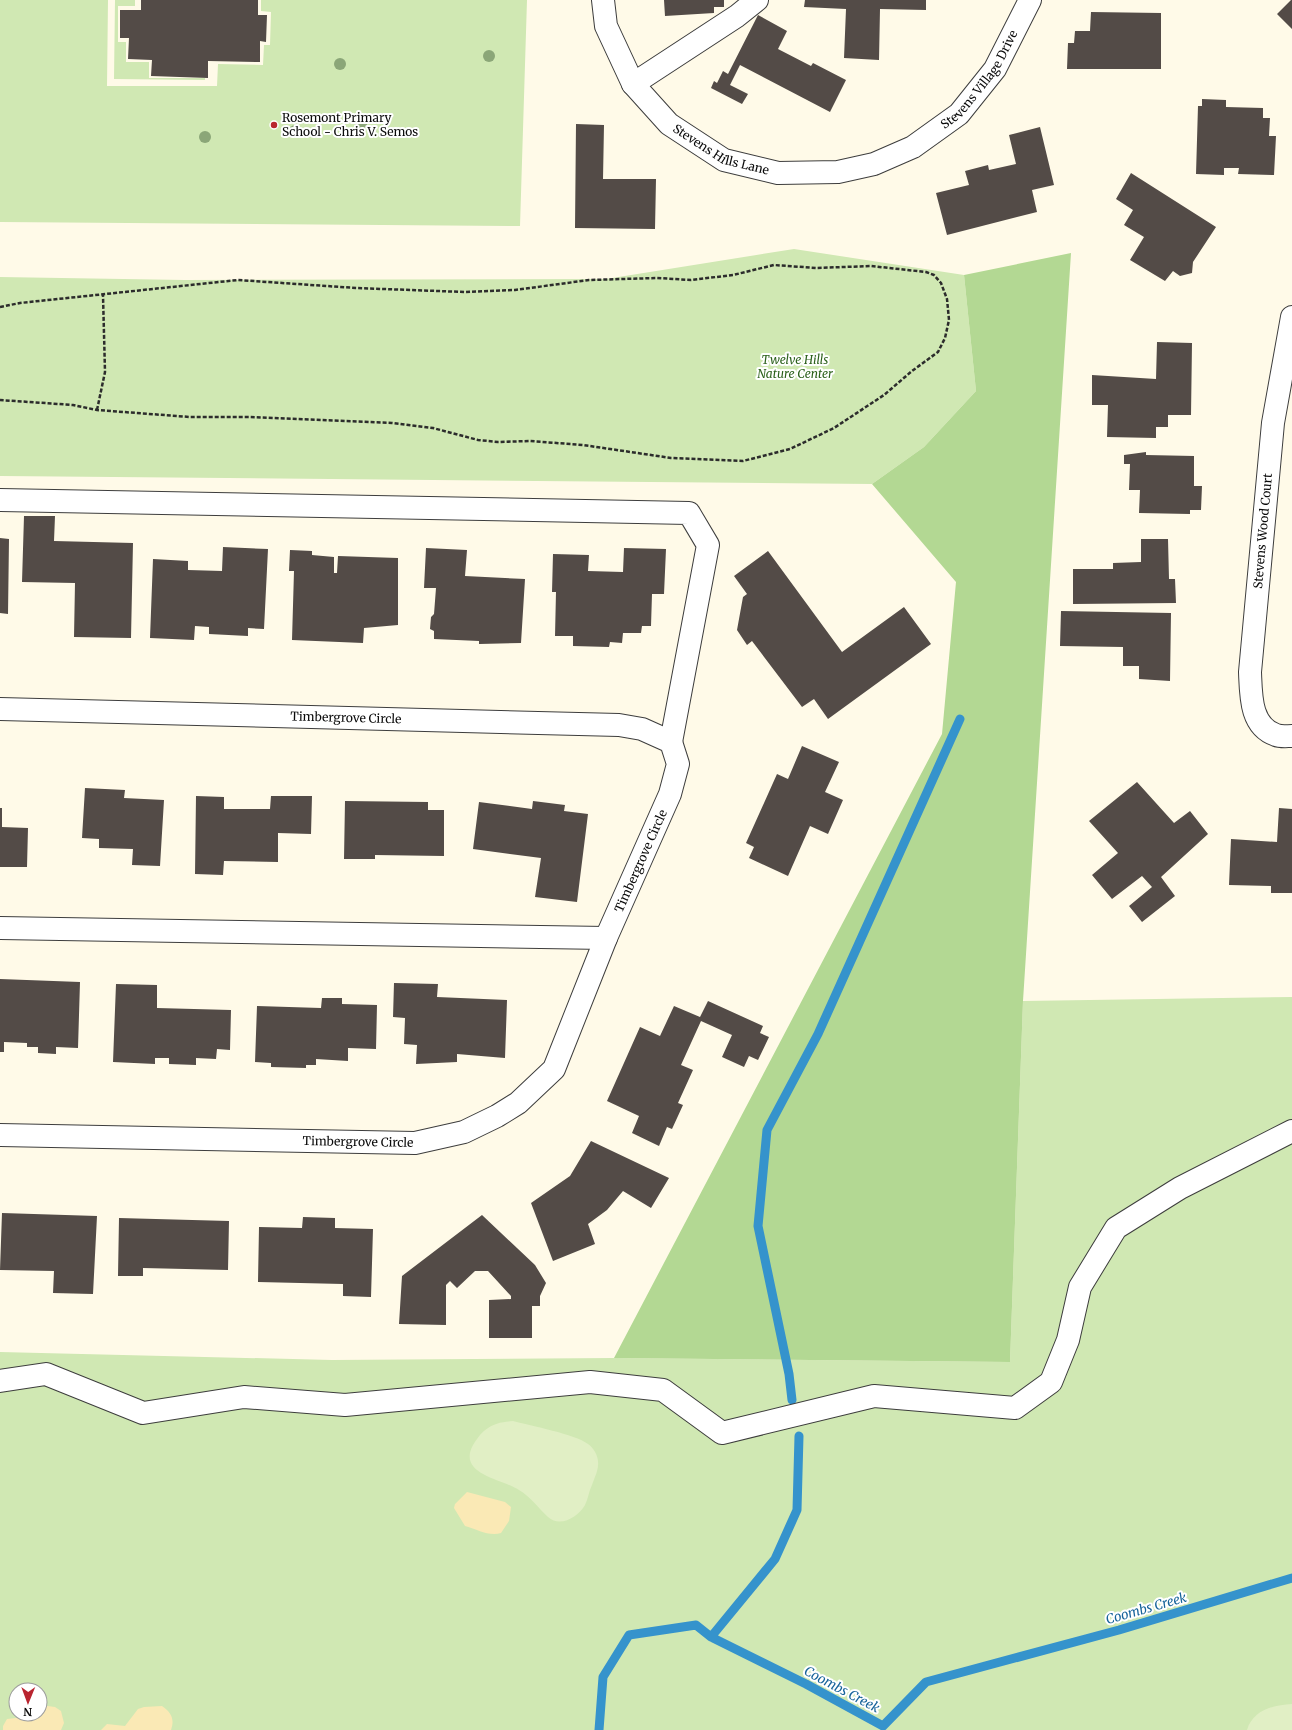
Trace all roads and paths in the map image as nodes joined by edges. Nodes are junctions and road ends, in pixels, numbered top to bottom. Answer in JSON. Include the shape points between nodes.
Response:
{"nodes":[{"id":1,"x":603,"y":0,"type":"edge"},
{"id":2,"x":757,"y":0,"type":"edge"},
{"id":3,"x":1030,"y":0,"type":"edge"},
{"id":4,"x":633,"y":84,"type":"junction"},
{"id":5,"x":914,"y":147,"type":"joint"},
{"id":6,"x":104,"y":295,"type":"junction"},
{"id":7,"x":0,"y":307,"type":"edge"},
{"id":8,"x":1292,"y":317,"type":"edge"},
{"id":9,"x":0,"y":400,"type":"edge"},
{"id":10,"x":97,"y":410,"type":"junction"},
{"id":11,"x":0,"y":500,"type":"edge"},
{"id":12,"x":0,"y":709,"type":"edge"},
{"id":13,"x":1284,"y":736,"type":"edge"},
{"id":14,"x":671,"y":742,"type":"junction"},
{"id":15,"x":0,"y":928,"type":"edge"},
{"id":16,"x":606,"y":938,"type":"junction"},
{"id":17,"x":1292,"y":1131,"type":"edge"},
{"id":18,"x":0,"y":1135,"type":"edge"},
{"id":19,"x":0,"y":1381,"type":"edge"}],
"edges":[{"from":1,"to":4,"type":"street","name":"Stevens Hills Lane","via":[[606,26]]},
{"from":2,"to":4,"type":"street","via":[[737,16]]},
{"from":3,"to":5,"type":"street","name":"Stevens Village Drive","via":[[995,69],[960,114]]},
{"from":4,"to":5,"type":"street","name":"Stevens Hills Lane","via":[[669,124],[724,160],[778,173],[838,172],[874,164]]},
{"from":6,"to":7,"type":"path"},
{"from":6,"to":10,"type":"path","via":[[105,372]]},
{"from":6,"to":10,"type":"path","via":[[238,280],[465,292],[515,290],[589,280],[691,280],[733,275],[774,266],[870,266],[934,275],[941,283],[947,299],[949,320],[945,338],[938,352],[884,395],[834,428],[790,449],[743,461],[671,458],[583,445],[478,440],[433,428],[392,423],[190,417]]},
{"from":8,"to":13,"type":"street","name":"Stevens Wood Court","via":[[1272,423],[1250,672],[1252,707],[1261,727]]},
{"from":9,"to":10,"type":"path","via":[[74,405]]},
{"from":11,"to":14,"type":"street","via":[[689,513],[708,545]]},
{"from":12,"to":14,"type":"street","name":"Timbergrove Circle","via":[[619,725],[642,729]]},
{"from":14,"to":16,"type":"street","name":"Timbergrove Circle","via":[[678,764],[670,794]]},
{"from":15,"to":16,"type":"street"},
{"from":16,"to":18,"type":"street","name":"Timbergrove Circle","via":[[554,1069],[518,1103],[464,1132],[415,1143]]},
{"from":17,"to":19,"type":"street","via":[[1180,1188],[1116,1228],[1080,1287],[1068,1340],[1051,1382],[1015,1408],[874,1396],[722,1433],[663,1390],[590,1382],[345,1405],[244,1397],[143,1413],[46,1374]]}]}
